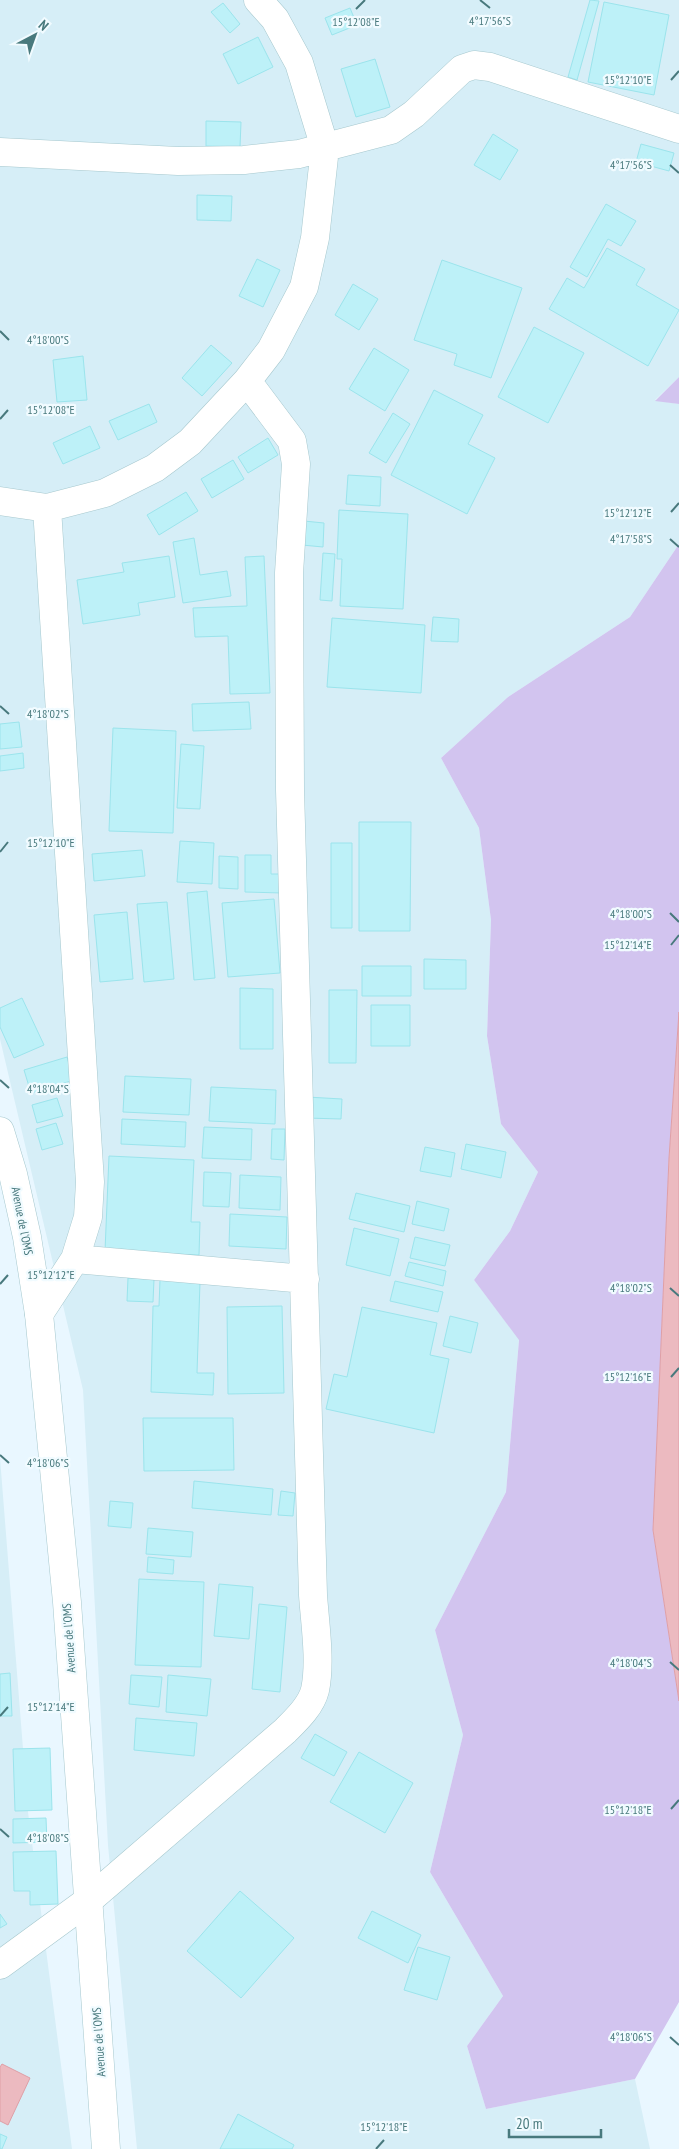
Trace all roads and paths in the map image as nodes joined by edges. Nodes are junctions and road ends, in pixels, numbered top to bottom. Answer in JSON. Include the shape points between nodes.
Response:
{"nodes":[{"id":1,"x":258,"y":0,"type":"edge"},
{"id":2,"x":679,"y":129,"type":"edge"},
{"id":3,"x":325,"y":148,"type":"junction"},
{"id":4,"x":0,"y":152,"type":"edge"},
{"id":5,"x":247,"y":381,"type":"junction"},
{"id":6,"x":0,"y":501,"type":"edge"},
{"id":7,"x":47,"y":508,"type":"junction"},
{"id":8,"x":0,"y":1131,"type":"edge"},
{"id":9,"x":75,"y":1259,"type":"junction"},
{"id":10,"x":305,"y":1279,"type":"junction"},
{"id":11,"x":39,"y":1314,"type":"junction"},
{"id":12,"x":89,"y":1900,"type":"junction"},
{"id":13,"x":0,"y":1965,"type":"edge"},
{"id":14,"x":106,"y":2149,"type":"edge"}],
"edges":[{"from":1,"to":3,"type":"street","via":[[276,19],[299,63]]},
{"from":2,"to":3,"type":"street","via":[[490,67],[474,65],[462,70],[414,114],[391,130]]},
{"from":3,"to":4,"type":"street","via":[[244,160],[178,161]]},
{"from":3,"to":5,"type":"street","via":[[315,238],[304,287],[272,350]]},
{"from":5,"to":7,"type":"street","via":[[190,442],[155,468],[105,493]]},
{"from":5,"to":10,"type":"street","via":[[292,441],[296,464],[289,574],[290,790]]},
{"from":6,"to":7,"type":"street"},
{"from":7,"to":9,"type":"street","via":[[90,1182],[88,1217]]},
{"from":8,"to":11,"type":"street","name":"Avenue de l'OMS","via":[[27,1238]]},
{"from":9,"to":10,"type":"street"},
{"from":9,"to":11,"type":"street"},
{"from":10,"to":12,"type":"street","via":[[317,1650],[315,1691],[301,1714],[285,1731]]},
{"from":11,"to":12,"type":"street","name":"Avenue de l'OMS","via":[[67,1602]]},
{"from":12,"to":13,"type":"street"},
{"from":12,"to":14,"type":"street","name":"Avenue de l'OMS"}]}
